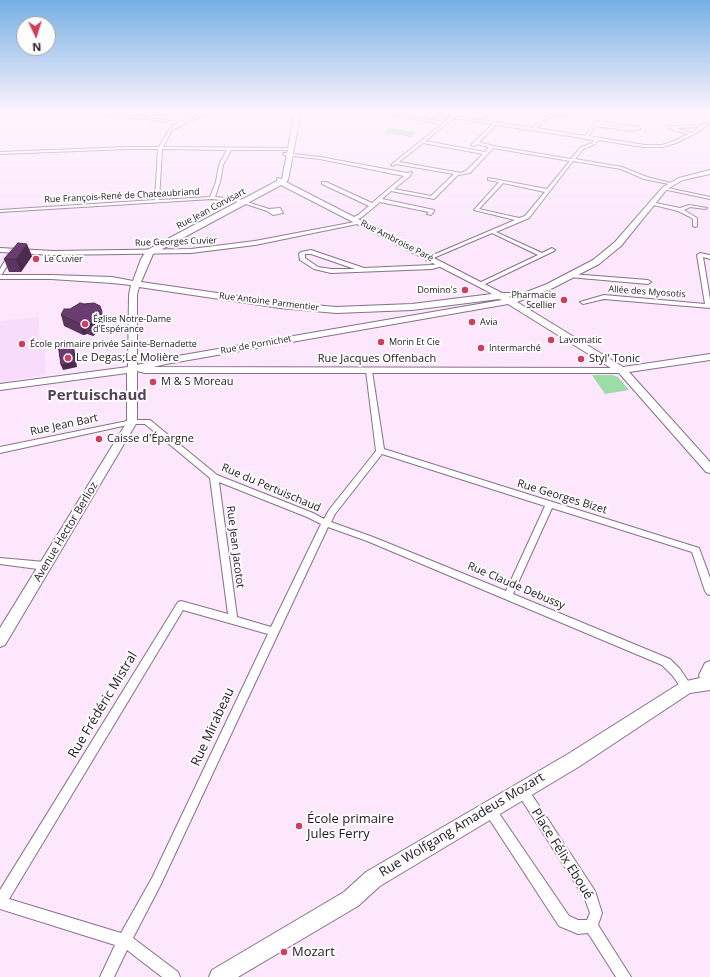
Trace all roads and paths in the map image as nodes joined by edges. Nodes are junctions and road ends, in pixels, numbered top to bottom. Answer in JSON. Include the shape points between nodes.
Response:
{"nodes":[{"id":1,"x":160,"y":158,"type":"edge"},
{"id":2,"x":224,"y":158,"type":"edge"},
{"id":3,"x":287,"y":158,"type":"edge"},
{"id":4,"x":317,"y":158,"type":"edge"},
{"id":5,"x":403,"y":158,"type":"edge"},
{"id":6,"x":482,"y":158,"type":"edge"},
{"id":7,"x":557,"y":158,"type":"edge"},
{"id":8,"x":574,"y":158,"type":"edge"},
{"id":9,"x":572,"y":160,"type":"junction"},
{"id":10,"x":396,"y":163,"type":"junction"},
{"id":11,"x":417,"y":167,"type":"junction"},
{"id":12,"x":386,"y":171,"type":"junction"},
{"id":13,"x":710,"y":171,"type":"edge"},
{"id":14,"x":408,"y":175,"type":"junction"},
{"id":15,"x":456,"y":175,"type":"junction"},
{"id":16,"x":490,"y":179,"type":"dead end"},
{"id":17,"x":281,"y":182,"type":"junction"},
{"id":18,"x":502,"y":182,"type":"junction"},
{"id":19,"x":324,"y":183,"type":"dead end"},
{"id":20,"x":667,"y":186,"type":"junction"},
{"id":21,"x":391,"y":190,"type":"junction"},
{"id":22,"x":548,"y":191,"type":"junction"},
{"id":23,"x":212,"y":198,"type":"junction"},
{"id":24,"x":710,"y":198,"type":"edge"},
{"id":25,"x":379,"y":200,"type":"junction"},
{"id":26,"x":157,"y":201,"type":"junction"},
{"id":27,"x":244,"y":202,"type":"junction"},
{"id":28,"x":652,"y":202,"type":"junction"},
{"id":29,"x":372,"y":206,"type":"junction"},
{"id":30,"x":705,"y":208,"type":"dead end"},
{"id":31,"x":269,"y":210,"type":"dead end"},
{"id":32,"x":680,"y":210,"type":"junction"},
{"id":33,"x":0,"y":211,"type":"edge"},
{"id":34,"x":429,"y":214,"type":"dead end"},
{"id":35,"x":357,"y":220,"type":"junction"},
{"id":36,"x":520,"y":220,"type":"junction"},
{"id":37,"x":695,"y":226,"type":"dead end"},
{"id":38,"x":493,"y":232,"type":"junction"},
{"id":39,"x":0,"y":250,"type":"edge"},
{"id":40,"x":552,"y":250,"type":"dead end"},
{"id":41,"x":14,"y":251,"type":"junction"},
{"id":42,"x":150,"y":252,"type":"junction"},
{"id":43,"x":542,"y":255,"type":"junction"},
{"id":44,"x":710,"y":256,"type":"edge"},
{"id":45,"x":429,"y":258,"type":"junction"},
{"id":46,"x":443,"y":265,"type":"junction"},
{"id":47,"x":364,"y":270,"type":"junction"},
{"id":48,"x":0,"y":273,"type":"edge"},
{"id":49,"x":571,"y":276,"type":"junction"},
{"id":50,"x":0,"y":278,"type":"edge"},
{"id":51,"x":648,"y":282,"type":"dead end"},
{"id":52,"x":135,"y":284,"type":"junction"},
{"id":53,"x":481,"y":284,"type":"junction"},
{"id":54,"x":502,"y":296,"type":"junction"},
{"id":55,"x":511,"y":301,"type":"junction"},
{"id":56,"x":583,"y":302,"type":"dead end"},
{"id":57,"x":709,"y":306,"type":"edge"},
{"id":58,"x":709,"y":358,"type":"edge"},
{"id":59,"x":132,"y":369,"type":"junction"},
{"id":60,"x":622,"y":370,"type":"junction"},
{"id":61,"x":369,"y":371,"type":"junction"},
{"id":62,"x":0,"y":387,"type":"edge"},
{"id":63,"x":132,"y":422,"type":"junction"},
{"id":64,"x":0,"y":450,"type":"edge"},
{"id":65,"x":380,"y":450,"type":"junction"},
{"id":66,"x":710,"y":469,"type":"edge"},
{"id":67,"x":214,"y":477,"type":"junction"},
{"id":68,"x":550,"y":504,"type":"junction"},
{"id":69,"x":325,"y":524,"type":"junction"},
{"id":70,"x":0,"y":561,"type":"edge"},
{"id":71,"x":45,"y":566,"type":"junction"},
{"id":72,"x":710,"y":591,"type":"edge"},
{"id":73,"x":508,"y":596,"type":"junction"},
{"id":74,"x":233,"y":620,"type":"junction"},
{"id":75,"x":272,"y":631,"type":"junction"},
{"id":76,"x":0,"y":641,"type":"edge"},
{"id":77,"x":710,"y":668,"type":"edge"},
{"id":78,"x":710,"y":682,"type":"edge"},
{"id":79,"x":687,"y":687,"type":"junction"},
{"id":80,"x":522,"y":790,"type":"junction"},
{"id":81,"x":490,"y":810,"type":"junction"},
{"id":82,"x":0,"y":902,"type":"edge"},
{"id":83,"x":591,"y":926,"type":"junction"},
{"id":84,"x":124,"y":941,"type":"junction"},
{"id":85,"x":107,"y":977,"type":"edge"},
{"id":86,"x":172,"y":977,"type":"edge"},
{"id":87,"x":219,"y":977,"type":"edge"},
{"id":88,"x":624,"y":977,"type":"edge"}],
"edges":[{"from":1,"to":26,"type":"street"},
{"from":2,"to":23,"type":"street"},
{"from":3,"to":17,"type":"street","via":[[285,180]]},
{"from":4,"to":12,"type":"street"},
{"from":5,"to":10,"type":"street"},
{"from":6,"to":15,"type":"street","via":[[468,172]]},
{"from":7,"to":9,"type":"street"},
{"from":8,"to":9,"type":"street"},
{"from":9,"to":20,"type":"street","via":[[622,168]]},
{"from":9,"to":22,"type":"street"},
{"from":10,"to":11,"type":"street"},
{"from":10,"to":12,"type":"street"},
{"from":11,"to":14,"type":"street"},
{"from":11,"to":15,"type":"street"},
{"from":12,"to":14,"type":"street"},
{"from":13,"to":20,"type":"street"},
{"from":14,"to":21,"type":"street"},
{"from":15,"to":21,"type":"street","via":[[432,198]]},
{"from":16,"to":18,"type":"street"},
{"from":17,"to":27,"type":"street","name":"Rue Jean Corvisart"},
{"from":17,"to":35,"type":"street","name":"Rue Ambroise Paré"},
{"from":18,"to":22,"type":"street"},
{"from":18,"to":36,"type":"street","via":[[476,210]]},
{"from":19,"to":29,"type":"street"},
{"from":20,"to":24,"type":"street"},
{"from":20,"to":28,"type":"street","name":"Rue de Pornichet"},
{"from":20,"to":54,"type":"street","name":"Rue Antoine Parmentier","via":[[652,199],[630,226],[623,230],[608,250],[571,273],[536,287]]},
{"from":21,"to":25,"type":"street"},
{"from":22,"to":36,"type":"street","via":[[527,217]]},
{"from":23,"to":26,"type":"street","name":"Rue François-René de Chateaubriand"},
{"from":23,"to":27,"type":"street","name":"Rue François-René de Chateaubriand"},
{"from":25,"to":29,"type":"street"},
{"from":25,"to":34,"type":"street","via":[[432,211]]},
{"from":26,"to":33,"type":"street","name":"Rue François-René de Chateaubriand"},
{"from":27,"to":31,"type":"street","name":"Rue François-René de Chateaubriand"},
{"from":27,"to":42,"type":"street","name":"Rue Jean Corvisart"},
{"from":28,"to":32,"type":"street"},
{"from":28,"to":49,"type":"street","name":"Rue de Pornichet","via":[[610,252]]},
{"from":29,"to":35,"type":"street"},
{"from":30,"to":32,"type":"street","via":[[689,206]]},
{"from":32,"to":37,"type":"street","via":[[695,218]]},
{"from":35,"to":42,"type":"street","name":"Rue Georges Cuvier","via":[[220,249]]},
{"from":35,"to":45,"type":"street","name":"Rue Ambroise Paré"},
{"from":36,"to":38,"type":"street"},
{"from":38,"to":43,"type":"street"},
{"from":38,"to":45,"type":"street"},
{"from":39,"to":41,"type":"street","name":"Rue Georges Cuvier"},
{"from":40,"to":43,"type":"street"},
{"from":41,"to":42,"type":"street","name":"Rue Georges Cuvier"},
{"from":41,"to":48,"type":"street"},
{"from":42,"to":52,"type":"street"},
{"from":43,"to":53,"type":"street"},
{"from":44,"to":57,"type":"street","via":[[700,255]]},
{"from":45,"to":46,"type":"street","name":"Rue Ambroise Paré"},
{"from":46,"to":47,"type":"street"},
{"from":46,"to":53,"type":"street","name":"Rue Ambroise Paré"},
{"from":47,"to":47,"type":"street","via":[[311,252],[302,254],[302,259],[323,270]]},
{"from":49,"to":51,"type":"street"},
{"from":49,"to":55,"type":"street","name":"Rue de Pornichet"},
{"from":50,"to":52,"type":"street","name":"Rue Antoine Parmentier","via":[[86,278]]},
{"from":52,"to":54,"type":"street","name":"Rue Antoine Parmentier","via":[[280,305],[336,310],[393,309]]},
{"from":52,"to":59,"type":"street"},
{"from":53,"to":54,"type":"street","name":"Rue Ambroise Paré"},
{"from":54,"to":55,"type":"street","name":"Rue Ambroise Paré"},
{"from":55,"to":59,"type":"street","name":"Rue de Pornichet"},
{"from":55,"to":60,"type":"street","name":"Rue Ambroise Paré"},
{"from":56,"to":57,"type":"street","name":"Allée des Myosotis","via":[[604,297]]},
{"from":58,"to":60,"type":"street","name":"Rue Jacques Offenbach"},
{"from":59,"to":61,"type":"street","name":"Rue Jacques Offenbach"},
{"from":59,"to":62,"type":"street","name":"Rue de Pornichet"},
{"from":59,"to":63,"type":"street"},
{"from":60,"to":61,"type":"street","name":"Rue Jacques Offenbach"},
{"from":60,"to":66,"type":"street","name":"Rue Ambroise Paré"},
{"from":61,"to":65,"type":"street"},
{"from":63,"to":64,"type":"street","name":"Rue Jean Bart"},
{"from":63,"to":67,"type":"street","name":"Rue du Pertuischaud","via":[[147,422]]},
{"from":63,"to":71,"type":"street","name":"Avenue Hector Berlioz"},
{"from":65,"to":68,"type":"street","name":"Rue Georges Bizet"},
{"from":65,"to":69,"type":"street","name":"Rue Mirabeau"},
{"from":67,"to":69,"type":"street","name":"Rue du Pertuischaud","via":[[310,515]]},
{"from":67,"to":74,"type":"street","name":"Rue Jean Jacotot"},
{"from":68,"to":72,"type":"street","name":"Rue Georges Bizet","via":[[696,550]]},
{"from":68,"to":73,"type":"street"},
{"from":69,"to":73,"type":"street","name":"Rue Claude Debussy","via":[[370,539]]},
{"from":69,"to":75,"type":"street","name":"Rue Mirabeau"},
{"from":70,"to":71,"type":"street"},
{"from":71,"to":76,"type":"street","name":"Avenue Hector Berlioz"},
{"from":73,"to":79,"type":"street","name":"Rue Claude Debussy","via":[[666,662]]},
{"from":74,"to":75,"type":"street","name":"Rue Frédéric Mistral"},
{"from":74,"to":82,"type":"street","name":"Rue Frédéric Mistral","via":[[181,605]]},
{"from":75,"to":84,"type":"street","name":"Rue Mirabeau","via":[[156,882]]},
{"from":77,"to":78,"type":"street","via":[[707,675]]},
{"from":78,"to":79,"type":"street","name":"Rue Wolfgang Amadeus Mozart"},
{"from":79,"to":80,"type":"street","name":"Rue Wolfgang Amadeus Mozart","via":[[574,760]]},
{"from":80,"to":81,"type":"street","name":"Rue Wolfgang Amadeus Mozart"},
{"from":80,"to":83,"type":"street","name":"Place Félix Eboué","via":[[590,896],[596,913]]},
{"from":81,"to":83,"type":"street","via":[[564,921],[578,927]]},
{"from":81,"to":87,"type":"street","name":"Rue Wolfgang Amadeus Mozart","via":[[372,879],[351,899]]},
{"from":82,"to":84,"type":"street"},
{"from":83,"to":88,"type":"street"},
{"from":84,"to":85,"type":"street","name":"Rue Mirabeau"},
{"from":84,"to":86,"type":"street"}]}
